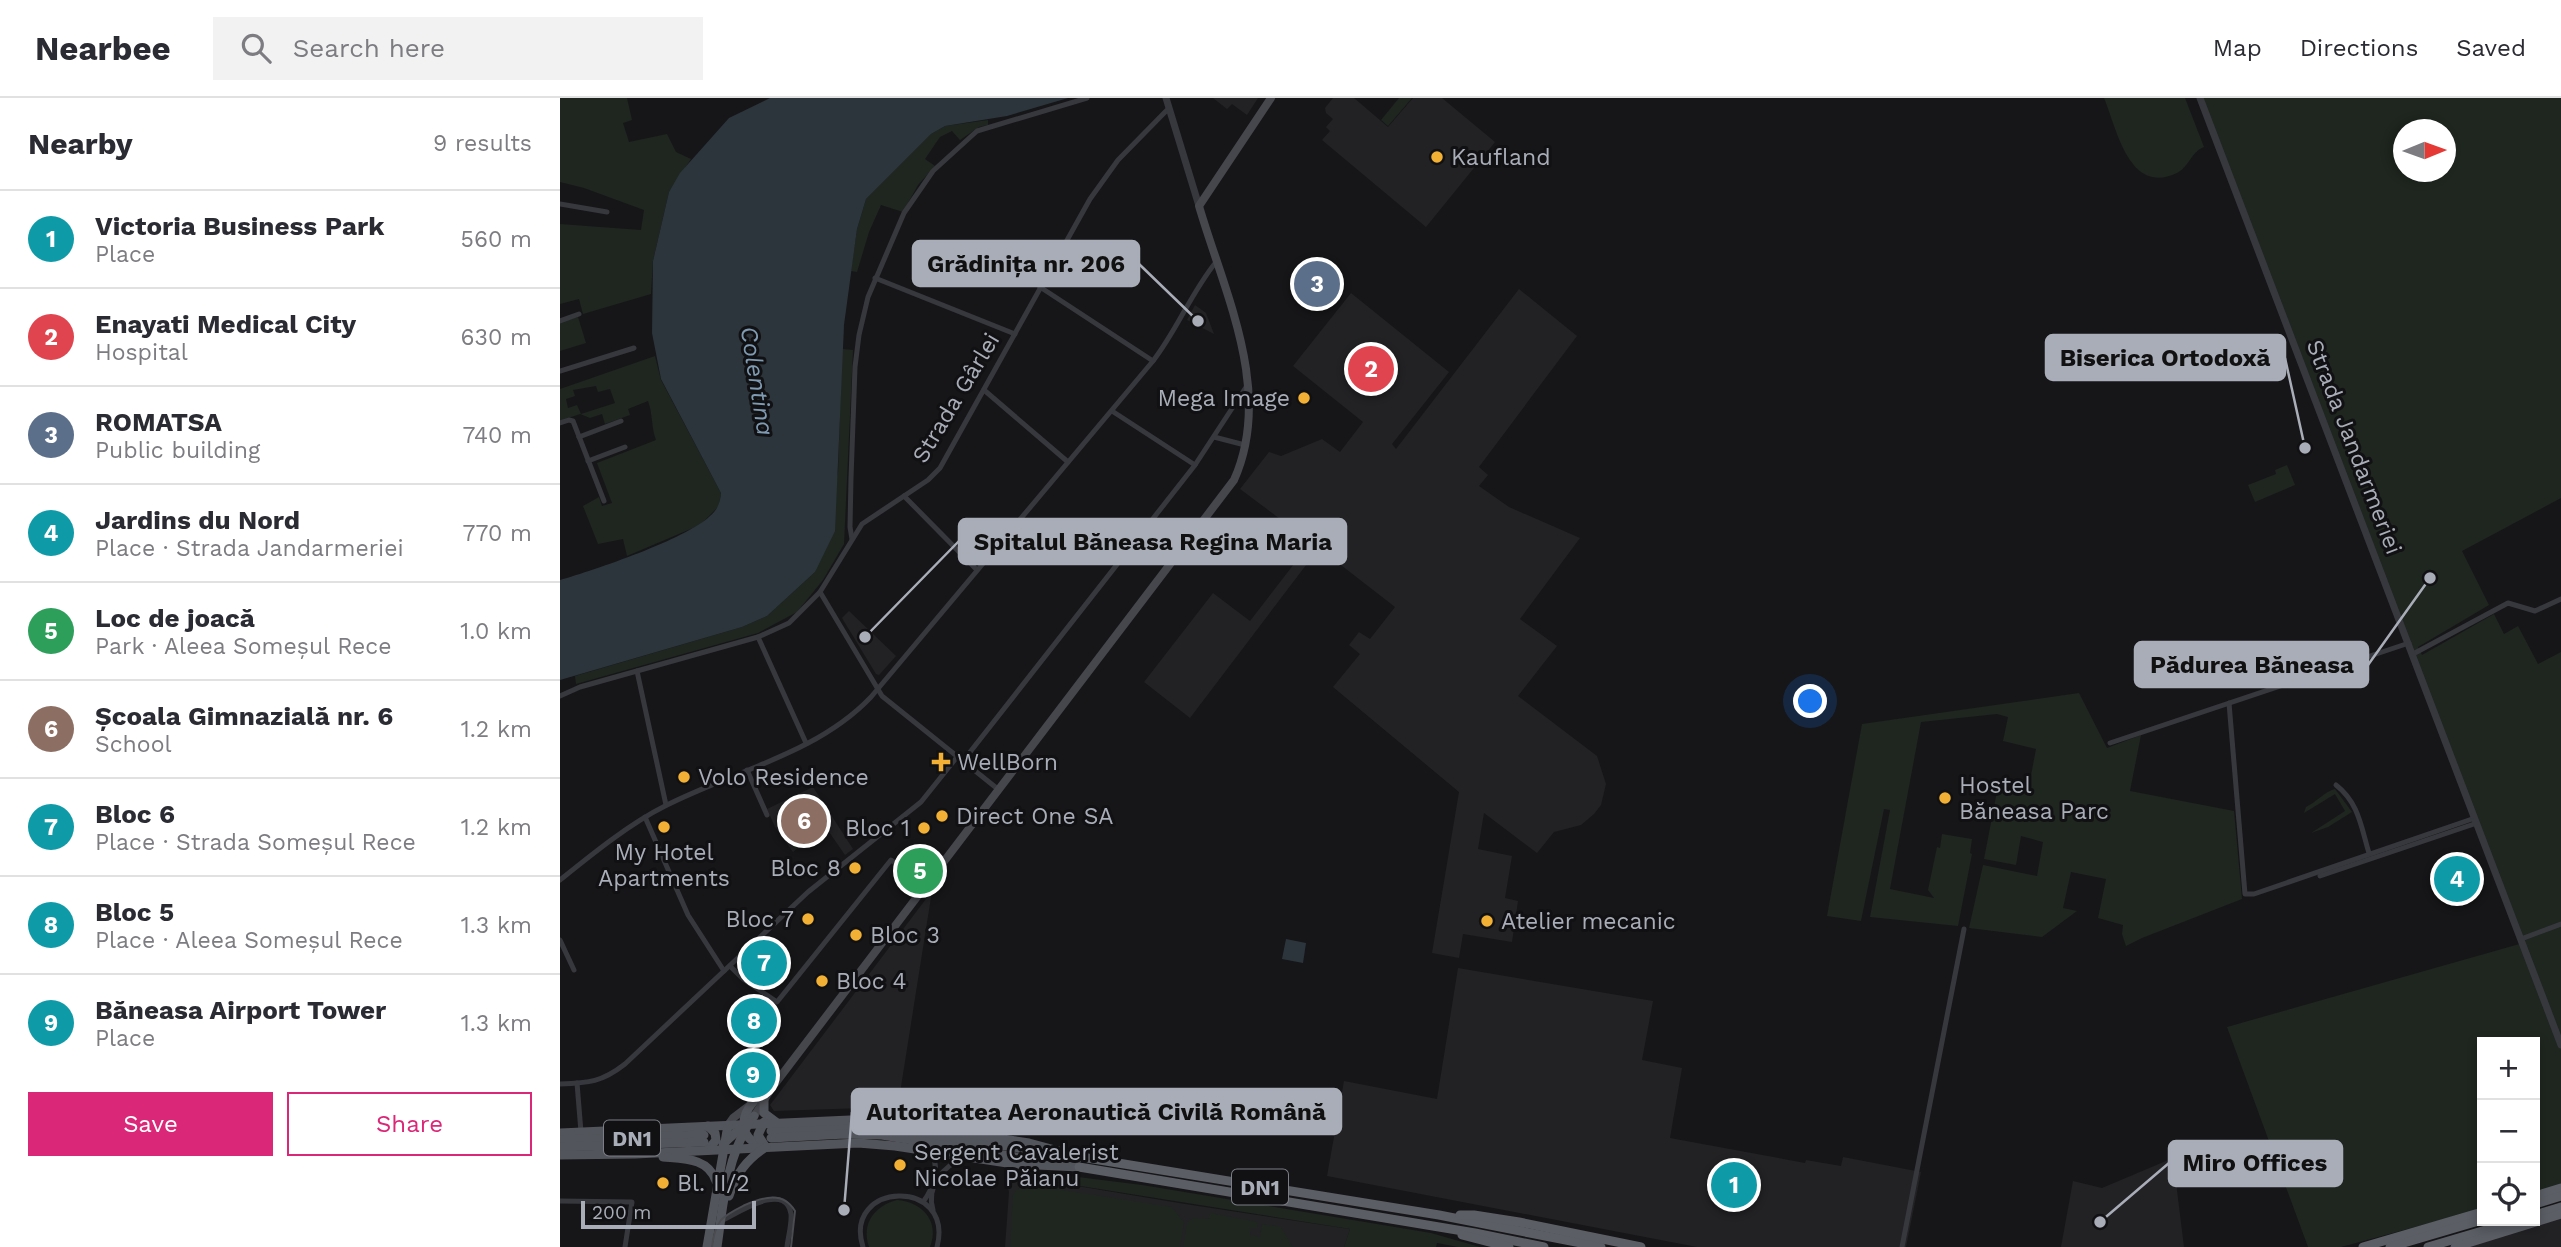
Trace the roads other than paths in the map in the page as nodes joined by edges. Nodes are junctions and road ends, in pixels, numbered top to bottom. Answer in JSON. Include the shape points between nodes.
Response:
{"nodes":[{"id":1,"x":1087,"y":98,"type":"edge"},
{"id":2,"x":1166,"y":98,"type":"edge"},
{"id":3,"x":1271,"y":98,"type":"edge"},
{"id":4,"x":2200,"y":98,"type":"edge"},
{"id":5,"x":1169,"y":108,"type":"junction"},
{"id":6,"x":560,"y":204,"type":"edge"},
{"id":7,"x":1199,"y":205,"type":"junction"},
{"id":8,"x":607,"y":212,"type":"dead end"},
{"id":9,"x":1216,"y":262,"type":"junction"},
{"id":10,"x":875,"y":278,"type":"junction"},
{"id":11,"x":1040,"y":286,"type":"junction"},
{"id":12,"x":579,"y":314,"type":"dead end"},
{"id":13,"x":560,"y":321,"type":"edge"},
{"id":14,"x":1015,"y":334,"type":"junction"},
{"id":15,"x":634,"y":348,"type":"dead end"},
{"id":16,"x":1153,"y":361,"type":"junction"},
{"id":17,"x":560,"y":370,"type":"edge"},
{"id":18,"x":1248,"y":384,"type":"junction"},
{"id":19,"x":984,"y":390,"type":"junction"},
{"id":20,"x":1112,"y":411,"type":"junction"},
{"id":21,"x":621,"y":421,"type":"dead end"},
{"id":22,"x":560,"y":424,"type":"edge"},
{"id":23,"x":579,"y":437,"type":"junction"},
{"id":24,"x":1214,"y":437,"type":"junction"},
{"id":25,"x":1245,"y":445,"type":"junction"},
{"id":26,"x":625,"y":446,"type":"dead end"},
{"id":27,"x":588,"y":461,"type":"junction"},
{"id":28,"x":1068,"y":462,"type":"junction"},
{"id":29,"x":1195,"y":465,"type":"junction"},
{"id":30,"x":904,"y":496,"type":"junction"},
{"id":31,"x":604,"y":501,"type":"dead end"},
{"id":32,"x":852,"y":539,"type":"junction"},
{"id":33,"x":977,"y":570,"type":"junction"},
{"id":34,"x":820,"y":592,"type":"junction"},
{"id":35,"x":2561,"y":598,"type":"edge"},
{"id":36,"x":758,"y":637,"type":"junction"},
{"id":37,"x":2409,"y":643,"type":"junction"},
{"id":38,"x":2413,"y":654,"type":"junction"},
{"id":39,"x":637,"y":671,"type":"junction"},
{"id":40,"x":877,"y":690,"type":"junction"},
{"id":41,"x":560,"y":696,"type":"edge"},
{"id":42,"x":2229,"y":703,"type":"junction"},
{"id":43,"x":806,"y":743,"type":"junction"},
{"id":44,"x":2110,"y":743,"type":"dead end"},
{"id":45,"x":960,"y":759,"type":"junction"},
{"id":46,"x":747,"y":770,"type":"junction"},
{"id":47,"x":2336,"y":785,"type":"dead end"},
{"id":48,"x":999,"y":790,"type":"junction"},
{"id":49,"x":666,"y":805,"type":"junction"},
{"id":50,"x":767,"y":815,"type":"dead end"},
{"id":51,"x":645,"y":817,"type":"junction"},
{"id":52,"x":2476,"y":821,"type":"junction"},
{"id":53,"x":2369,"y":853,"type":"junction"},
{"id":54,"x":2320,"y":876,"type":"dead end"},
{"id":55,"x":560,"y":880,"type":"edge"},
{"id":56,"x":926,"y":885,"type":"junction"},
{"id":57,"x":2561,"y":924,"type":"edge"},
{"id":58,"x":1964,"y":929,"type":"dead end"},
{"id":59,"x":2521,"y":939,"type":"junction"},
{"id":60,"x":560,"y":940,"type":"edge"},
{"id":61,"x":730,"y":966,"type":"junction"},
{"id":62,"x":574,"y":970,"type":"dead end"},
{"id":63,"x":724,"y":971,"type":"junction"},
{"id":64,"x":2561,"y":1045,"type":"edge"},
{"id":65,"x":578,"y":1083,"type":"junction"},
{"id":66,"x":560,"y":1084,"type":"edge"},
{"id":67,"x":771,"y":1089,"type":"junction"},
{"id":68,"x":764,"y":1099,"type":"junction"},
{"id":69,"x":753,"y":1102,"type":"junction"},
{"id":70,"x":764,"y":1122,"type":"junction"},
{"id":71,"x":746,"y":1126,"type":"junction"},
{"id":72,"x":560,"y":1133,"type":"edge"},
{"id":73,"x":581,"y":1133,"type":"junction"},
{"id":74,"x":771,"y":1135,"type":"junction"},
{"id":75,"x":706,"y":1138,"type":"junction"},
{"id":76,"x":560,"y":1140,"type":"edge"},
{"id":77,"x":728,"y":1145,"type":"junction"},
{"id":78,"x":560,"y":1147,"type":"edge"},
{"id":79,"x":926,"y":1150,"type":"junction"},
{"id":80,"x":635,"y":1154,"type":"junction"},
{"id":81,"x":560,"y":1155,"type":"edge"},
{"id":82,"x":969,"y":1157,"type":"junction"},
{"id":83,"x":1081,"y":1157,"type":"joint"},
{"id":84,"x":1079,"y":1167,"type":"junction"},
{"id":85,"x":937,"y":1174,"type":"junction"},
{"id":86,"x":717,"y":1186,"type":"junction"},
{"id":87,"x":2561,"y":1188,"type":"edge"},
{"id":88,"x":2540,"y":1194,"type":"edge"},
{"id":89,"x":2561,"y":1196,"type":"edge"},
{"id":90,"x":560,"y":1201,"type":"edge"},
{"id":91,"x":928,"y":1202,"type":"junction"},
{"id":92,"x":2540,"y":1202,"type":"edge"},
{"id":93,"x":2561,"y":1207,"type":"edge"},
{"id":94,"x":2477,"y":1213,"type":"edge"},
{"id":95,"x":2540,"y":1213,"type":"edge"},
{"id":96,"x":2561,"y":1214,"type":"edge"},
{"id":97,"x":1439,"y":1215,"type":"junction"},
{"id":98,"x":936,"y":1219,"type":"junction"},
{"id":99,"x":721,"y":1221,"type":"junction"},
{"id":100,"x":2477,"y":1221,"type":"edge"},
{"id":101,"x":2499,"y":1226,"type":"edge"},
{"id":102,"x":1437,"y":1227,"type":"junction"},
{"id":103,"x":2466,"y":1245,"type":"edge"},
{"id":104,"x":625,"y":1247,"type":"edge"},
{"id":105,"x":707,"y":1247,"type":"edge"},
{"id":106,"x":717,"y":1247,"type":"edge"},
{"id":107,"x":787,"y":1247,"type":"edge"},
{"id":108,"x":863,"y":1247,"type":"edge"},
{"id":109,"x":937,"y":1247,"type":"edge"},
{"id":110,"x":1509,"y":1247,"type":"edge"},
{"id":111,"x":1544,"y":1247,"type":"edge"},
{"id":112,"x":1601,"y":1247,"type":"edge"},
{"id":113,"x":1641,"y":1247,"type":"edge"},
{"id":114,"x":1902,"y":1247,"type":"edge"},
{"id":115,"x":2362,"y":1247,"type":"edge"},
{"id":116,"x":2390,"y":1247,"type":"edge"},
{"id":117,"x":2428,"y":1247,"type":"edge"},
{"id":118,"x":2455,"y":1247,"type":"edge"}],
"edges":[{"from":1,"to":10,"type":"street","via":[[972,134],[920,187]]},
{"from":2,"to":5,"type":"street"},
{"from":3,"to":7,"type":"main road"},
{"from":4,"to":37,"type":"street","name":"Strada Jandarmeriei"},
{"from":5,"to":7,"type":"street"},
{"from":5,"to":11,"type":"street","name":"Strada Gârlei","via":[[1118,160]]},
{"from":6,"to":8,"type":"street"},
{"from":7,"to":9,"type":"main road"},
{"from":9,"to":16,"type":"street"},
{"from":9,"to":18,"type":"main road","via":[[1242,345]]},
{"from":10,"to":14,"type":"street"},
{"from":10,"to":32,"type":"street","via":[[862,319],[855,367]]},
{"from":11,"to":14,"type":"street","name":"Strada Gârlei"},
{"from":11,"to":16,"type":"street"},
{"from":12,"to":13,"type":"street"},
{"from":14,"to":19,"type":"street","name":"Strada Gârlei"},
{"from":15,"to":17,"type":"street"},
{"from":16,"to":20,"type":"street"},
{"from":18,"to":24,"type":"street"},
{"from":18,"to":25,"type":"main road"},
{"from":19,"to":28,"type":"street"},
{"from":19,"to":30,"type":"street","name":"Strada Gârlei","via":[[940,468]]},
{"from":20,"to":28,"type":"street"},
{"from":20,"to":29,"type":"street"},
{"from":21,"to":23,"type":"street"},
{"from":22,"to":23,"type":"street","via":[[573,421]]},
{"from":23,"to":27,"type":"street"},
{"from":24,"to":25,"type":"street"},
{"from":24,"to":29,"type":"street"},
{"from":25,"to":48,"type":"main road","via":[[1227,491]]},
{"from":26,"to":27,"type":"street"},
{"from":27,"to":31,"type":"street"},
{"from":28,"to":33,"type":"street"},
{"from":29,"to":45,"type":"street"},
{"from":30,"to":32,"type":"street","name":"Strada Gârlei","via":[[862,524]]},
{"from":30,"to":33,"type":"street"},
{"from":32,"to":34,"type":"street","name":"Strada Gârlei"},
{"from":33,"to":40,"type":"street"},
{"from":34,"to":36,"type":"street","name":"Strada Gârlei","via":[[789,623]]},
{"from":34,"to":40,"type":"street"},
{"from":35,"to":38,"type":"street","via":[[2538,611],[2508,603]]},
{"from":36,"to":39,"type":"street","name":"Strada Gârlei"},
{"from":36,"to":43,"type":"street"},
{"from":37,"to":38,"type":"street","name":"Strada Jandarmeriei"},
{"from":37,"to":42,"type":"street"},
{"from":38,"to":52,"type":"street","name":"Strada Jandarmeriei"},
{"from":39,"to":41,"type":"street","name":"Strada Gârlei"},
{"from":39,"to":49,"type":"street"},
{"from":40,"to":43,"type":"street","via":[[850,717]]},
{"from":40,"to":45,"type":"street"},
{"from":42,"to":44,"type":"street"},
{"from":42,"to":53,"type":"street","via":[[2245,894]]},
{"from":43,"to":46,"type":"street"},
{"from":45,"to":48,"type":"street"},
{"from":45,"to":61,"type":"street","via":[[914,808],[814,887]]},
{"from":46,"to":49,"type":"street"},
{"from":46,"to":50,"type":"street"},
{"from":47,"to":53,"type":"street","via":[[2355,806]]},
{"from":48,"to":56,"type":"main road"},
{"from":49,"to":51,"type":"street"},
{"from":51,"to":55,"type":"street"},
{"from":51,"to":63,"type":"street","via":[[696,930]]},
{"from":52,"to":53,"type":"street"},
{"from":52,"to":54,"type":"street"},
{"from":52,"to":59,"type":"street","name":"Strada Jandarmeriei"},
{"from":56,"to":61,"type":"street","via":[[891,860],[777,1002]]},
{"from":56,"to":67,"type":"main road"},
{"from":57,"to":59,"type":"street"},
{"from":58,"to":114,"type":"street"},
{"from":59,"to":64,"type":"street","name":"Strada Jandarmeriei"},
{"from":60,"to":62,"type":"street"},
{"from":61,"to":63,"type":"street"},
{"from":63,"to":65,"type":"street","via":[[611,1075]]},
{"from":65,"to":66,"type":"street"},
{"from":65,"to":73,"type":"street"},
{"from":67,"to":68,"type":"main road"},
{"from":67,"to":69,"type":"main road"},
{"from":68,"to":71,"type":"main road"},
{"from":68,"to":74,"type":"main road"},
{"from":69,"to":71,"type":"main road","via":[[745,1114]]},
{"from":69,"to":77,"type":"main road","via":[[733,1118]]},
{"from":70,"to":71,"type":"main road"},
{"from":70,"to":74,"type":"main road"},
{"from":70,"to":74,"type":"main road","via":[[758,1135]]},
{"from":71,"to":74,"type":"main road","via":[[753,1142]]},
{"from":71,"to":77,"type":"main road"},
{"from":71,"to":77,"type":"main road"},
{"from":72,"to":73,"type":"main road"},
{"from":73,"to":75,"type":"main road"},
{"from":74,"to":77,"type":"main road"},
{"from":74,"to":79,"type":"main road"},
{"from":74,"to":83,"type":"main road","number":"DN1","via":[[882,1128]]},
{"from":74,"to":84,"type":"main road","number":"DN1","via":[[882,1135]]},
{"from":74,"to":99,"type":"main road","via":[[740,1171]]},
{"from":75,"to":76,"type":"main road","number":"DN1"},
{"from":75,"to":77,"type":"main road"},
{"from":75,"to":77,"type":"main road"},
{"from":75,"to":78,"type":"main road","number":"DN1"},
{"from":75,"to":80,"type":"main road"},
{"from":77,"to":86,"type":"main road"},
{"from":77,"to":99,"type":"main road"},
{"from":79,"to":82,"type":"main road"},
{"from":79,"to":85,"type":"street","via":[[935,1160]]},
{"from":80,"to":81,"type":"main road"},
{"from":80,"to":86,"type":"main road","via":[[703,1164],[713,1173]]},
{"from":82,"to":84,"type":"main road"},
{"from":82,"to":85,"type":"street"},
{"from":83,"to":97,"type":"highway","number":"DN1"},
{"from":84,"to":102,"type":"highway","number":"DN1"},
{"from":85,"to":91,"type":"street"},
{"from":85,"to":91,"type":"street"},
{"from":86,"to":105,"type":"main road"},
{"from":87,"to":88,"type":"highway"},
{"from":89,"to":92,"type":"highway"},
{"from":90,"to":104,"type":"street","via":[[632,1202]]},
{"from":91,"to":98,"type":"street"},
{"from":91,"to":98,"type":"street"},
{"from":91,"to":108,"type":"street","via":[[903,1195],[874,1204],[862,1225]]},
{"from":93,"to":95,"type":"highway"},
{"from":94,"to":115,"type":"highway"},
{"from":96,"to":103,"type":"highway"},
{"from":97,"to":112,"type":"highway","number":"DN1"},
{"from":97,"to":113,"type":"highway","number":"DN1","via":[[1474,1215]]},
{"from":98,"to":109,"type":"street"},
{"from":99,"to":106,"type":"main road"},
{"from":99,"to":107,"type":"street","via":[[763,1201],[779,1200],[791,1214]]},
{"from":100,"to":116,"type":"highway"},
{"from":101,"to":117,"type":"highway"},
{"from":102,"to":110,"type":"highway","number":"DN1"},
{"from":102,"to":111,"type":"highway","number":"DN1"},
{"from":103,"to":118,"type":"highway"}]}
